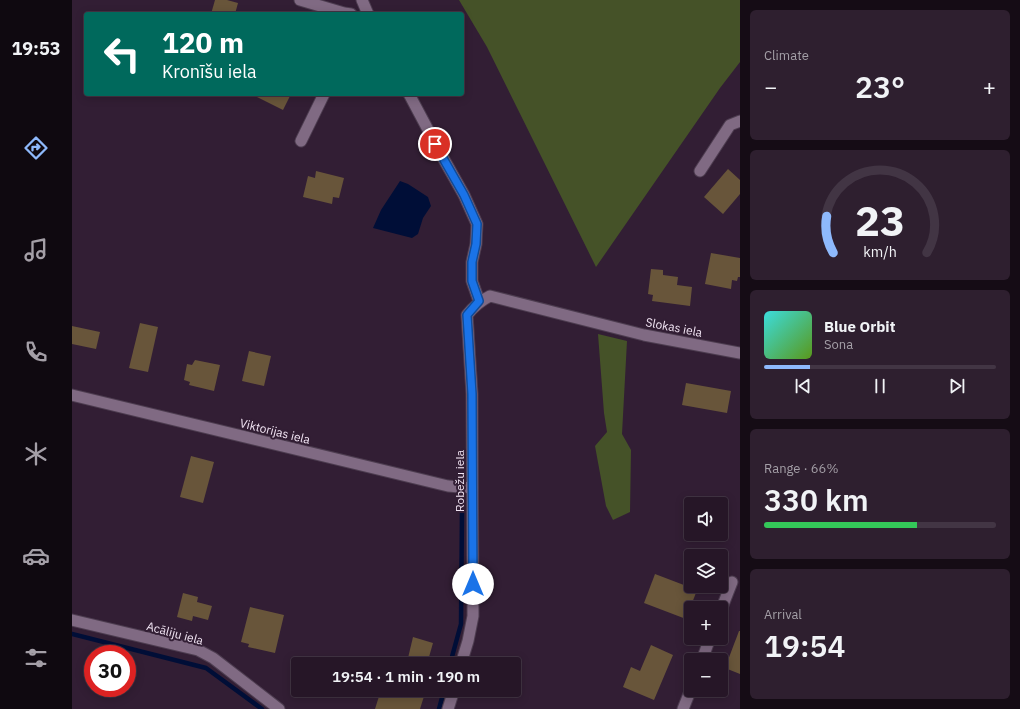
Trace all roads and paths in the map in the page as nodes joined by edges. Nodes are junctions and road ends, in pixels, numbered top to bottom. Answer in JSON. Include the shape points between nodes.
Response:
{"nodes":[{"id":1,"x":300,"y":0,"type":"edge"},
{"id":2,"x":362,"y":0,"type":"edge"},
{"id":3,"x":341,"y":12,"type":"edge"},
{"id":4,"x":367,"y":12,"type":"edge"},
{"id":5,"x":323,"y":96,"type":"edge"},
{"id":6,"x":410,"y":96,"type":"edge"},
{"id":7,"x":740,"y":121,"type":"edge"},
{"id":8,"x":301,"y":141,"type":"dead end"},
{"id":9,"x":700,"y":171,"type":"dead end"},
{"id":10,"x":479,"y":301,"type":"junction"},
{"id":11,"x":740,"y":353,"type":"edge"},
{"id":12,"x":72,"y":395,"type":"edge"},
{"id":13,"x":472,"y":488,"type":"junction"},
{"id":14,"x":732,"y":582,"type":"dead end"},
{"id":15,"x":725,"y":601,"type":"edge"},
{"id":16,"x":72,"y":620,"type":"edge"},
{"id":17,"x":463,"y":657,"type":"edge"},
{"id":18,"x":452,"y":697,"type":"edge"},
{"id":19,"x":688,"y":697,"type":"edge"},
{"id":20,"x":279,"y":709,"type":"edge"},
{"id":21,"x":448,"y":709,"type":"edge"},
{"id":22,"x":683,"y":709,"type":"edge"}],
"edges":[{"from":1,"to":3,"type":"street"},
{"from":2,"to":4,"type":"street"},
{"from":5,"to":8,"type":"street"},
{"from":6,"to":10,"type":"street","via":[[477,224],[472,281]]},
{"from":7,"to":9,"type":"street","via":[[730,125]]},
{"from":10,"to":11,"type":"street","name":"Slokas iela","via":[[490,296],[644,335]]},
{"from":10,"to":13,"type":"street","name":"Robežu iela","via":[[467,315],[472,394]]},
{"from":12,"to":13,"type":"street","name":"Viktorijas iela","via":[[448,486]]},
{"from":13,"to":17,"type":"street","name":"Robežu iela","via":[[473,616]]},
{"from":14,"to":15,"type":"street"},
{"from":16,"to":20,"type":"street","name":"Acāliju iela","via":[[198,650],[213,658]]},
{"from":18,"to":21,"type":"street"},
{"from":19,"to":22,"type":"street"}]}
